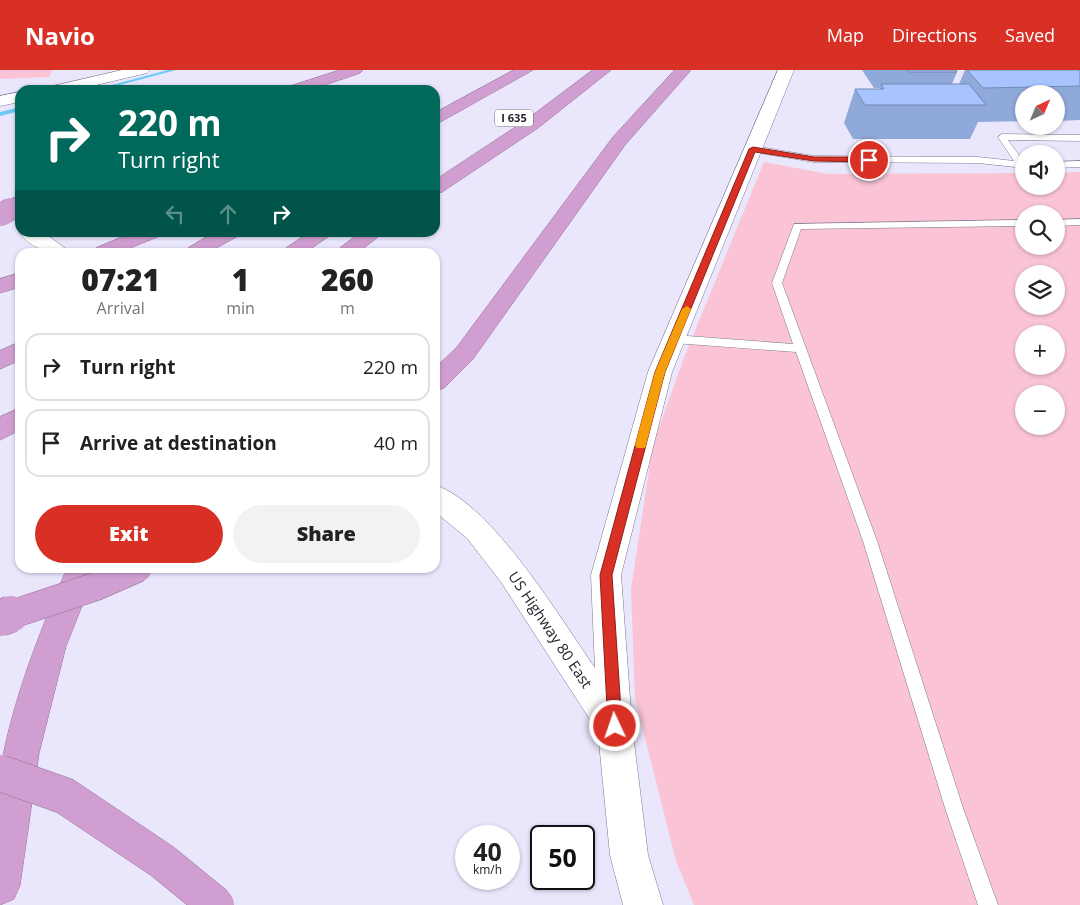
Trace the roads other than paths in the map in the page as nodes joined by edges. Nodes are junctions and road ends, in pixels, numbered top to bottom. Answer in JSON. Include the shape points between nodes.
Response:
{"nodes":[{"id":1,"x":142,"y":70,"type":"edge"},
{"id":2,"x":355,"y":70,"type":"edge"},
{"id":3,"x":525,"y":70,"type":"edge"},
{"id":4,"x":592,"y":70,"type":"edge"},
{"id":5,"x":603,"y":70,"type":"edge"},
{"id":6,"x":682,"y":70,"type":"edge"},
{"id":7,"x":786,"y":70,"type":"edge"},
{"id":8,"x":506,"y":81,"type":"junction"},
{"id":9,"x":77,"y":85,"type":"edge"},
{"id":10,"x":309,"y":85,"type":"edge"},
{"id":11,"x":15,"y":98,"type":"edge"},
{"id":12,"x":0,"y":101,"type":"edge"},
{"id":13,"x":440,"y":106,"type":"edge"},
{"id":14,"x":440,"y":117,"type":"edge"},
{"id":15,"x":492,"y":131,"type":"dead end"},
{"id":16,"x":1080,"y":138,"type":"edge"},
{"id":17,"x":753,"y":149,"type":"junction"},
{"id":18,"x":1015,"y":155,"type":"edge"},
{"id":19,"x":1015,"y":164,"type":"edge"},
{"id":20,"x":1080,"y":164,"type":"edge"},
{"id":21,"x":1065,"y":165,"type":"edge"},
{"id":22,"x":440,"y":185,"type":"edge"},
{"id":23,"x":15,"y":207,"type":"edge"},
{"id":24,"x":0,"y":215,"type":"edge"},
{"id":25,"x":1080,"y":222,"type":"edge"},
{"id":26,"x":1015,"y":223,"type":"edge"},
{"id":27,"x":1065,"y":223,"type":"edge"},
{"id":28,"x":15,"y":224,"type":"edge"},
{"id":29,"x":36,"y":237,"type":"edge"},
{"id":30,"x":140,"y":237,"type":"edge"},
{"id":31,"x":222,"y":237,"type":"edge"},
{"id":32,"x":318,"y":237,"type":"edge"},
{"id":33,"x":367,"y":237,"type":"edge"},
{"id":34,"x":54,"y":248,"type":"edge"},
{"id":35,"x":113,"y":248,"type":"edge"},
{"id":36,"x":202,"y":248,"type":"edge"},
{"id":37,"x":300,"y":248,"type":"edge"},
{"id":38,"x":352,"y":248,"type":"edge"},
{"id":39,"x":15,"y":282,"type":"edge"},
{"id":40,"x":0,"y":286,"type":"edge"},
{"id":41,"x":674,"y":340,"type":"junction"},
{"id":42,"x":801,"y":348,"type":"junction"},
{"id":43,"x":15,"y":353,"type":"edge"},
{"id":44,"x":0,"y":361,"type":"edge"},
{"id":45,"x":440,"y":377,"type":"edge"},
{"id":46,"x":15,"y":420,"type":"edge"},
{"id":47,"x":0,"y":430,"type":"edge"},
{"id":48,"x":440,"y":499,"type":"edge"},
{"id":49,"x":80,"y":573,"type":"edge"},
{"id":50,"x":127,"y":573,"type":"edge"},
{"id":51,"x":0,"y":618,"type":"edge"},
{"id":52,"x":615,"y":726,"type":"junction"},
{"id":53,"x":0,"y":773,"type":"edge"},
{"id":54,"x":0,"y":885,"type":"edge"},
{"id":55,"x":216,"y":905,"type":"edge"},
{"id":56,"x":643,"y":905,"type":"edge"},
{"id":57,"x":988,"y":905,"type":"edge"}],
"edges":[{"from":1,"to":9,"type":"main road"},
{"from":2,"to":10,"type":"highway"},
{"from":3,"to":8,"type":"highway"},
{"from":4,"to":15,"type":"highway","number":"I 635"},
{"from":5,"to":22,"type":"highway","via":[[532,124]]},
{"from":6,"to":45,"type":"highway","via":[[619,141],[465,353]]},
{"from":7,"to":17,"type":"main road"},
{"from":8,"to":13,"type":"highway"},
{"from":8,"to":14,"type":"highway"},
{"from":11,"to":12,"type":"main road"},
{"from":16,"to":18,"type":"lane","via":[[1002,137]]},
{"from":17,"to":19,"type":"lane","via":[[814,159],[978,160]]},
{"from":17,"to":41,"type":"main road"},
{"from":20,"to":21,"type":"lane"},
{"from":23,"to":24,"type":"highway","bridge":true},
{"from":24,"to":28,"type":"main road"},
{"from":25,"to":27,"type":"lane"},
{"from":26,"to":42,"type":"lane","via":[[798,226],[777,283]]},
{"from":29,"to":34,"type":"main road"},
{"from":30,"to":35,"type":"highway"},
{"from":31,"to":36,"type":"highway"},
{"from":32,"to":37,"type":"highway"},
{"from":33,"to":38,"type":"highway"},
{"from":39,"to":40,"type":"highway"},
{"from":41,"to":42,"type":"lane"},
{"from":41,"to":52,"type":"main road","via":[[660,372],[606,575]]},
{"from":42,"to":57,"type":"lane","via":[[870,541],[955,812]]},
{"from":43,"to":44,"type":"highway"},
{"from":46,"to":47,"type":"highway"},
{"from":48,"to":52,"type":"main road","name":"US Highway 80 East","via":[[477,530],[512,573]]},
{"from":49,"to":54,"type":"highway","via":[[50,646],[21,754]]},
{"from":50,"to":51,"type":"highway","bridge":true},
{"from":52,"to":56,"type":"main road","name":"US Highway 80 East","via":[[629,855]]},
{"from":53,"to":55,"type":"highway","bridge":true,"via":[[65,796],[162,861]]}]}
